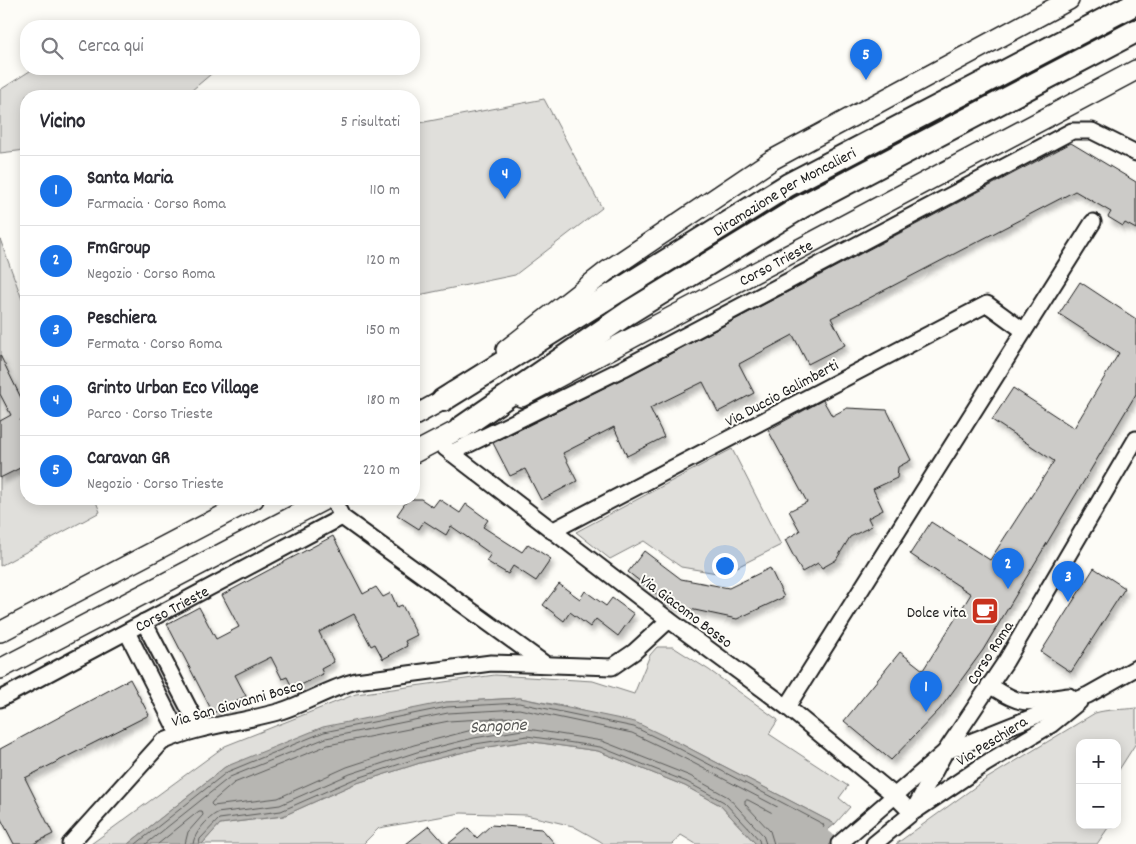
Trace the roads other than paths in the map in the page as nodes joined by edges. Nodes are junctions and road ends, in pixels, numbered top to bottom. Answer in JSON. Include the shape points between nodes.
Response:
{"nodes":[{"id":1,"x":1069,"y":0,"type":"edge"},
{"id":2,"x":1132,"y":5,"type":"edge"},
{"id":3,"x":1136,"y":31,"type":"edge"},
{"id":4,"x":1136,"y":70,"type":"edge"},
{"id":5,"x":1136,"y":154,"type":"edge"},
{"id":6,"x":1093,"y":222,"type":"dead end"},
{"id":7,"x":1024,"y":331,"type":"junction"},
{"id":8,"x":443,"y":400,"type":"junction"},
{"id":9,"x":420,"y":413,"type":"edge"},
{"id":10,"x":461,"y":428,"type":"junction"},
{"id":11,"x":1136,"y":439,"type":"edge"},
{"id":12,"x":436,"y":442,"type":"junction"},
{"id":13,"x":420,"y":450,"type":"edge"},
{"id":14,"x":451,"y":453,"type":"junction"},
{"id":15,"x":243,"y":505,"type":"edge"},
{"id":16,"x":314,"y":505,"type":"edge"},
{"id":17,"x":335,"y":505,"type":"edge"},
{"id":18,"x":342,"y":517,"type":"junction"},
{"id":19,"x":552,"y":531,"type":"junction"},
{"id":20,"x":669,"y":620,"type":"junction"},
{"id":21,"x":144,"y":622,"type":"junction"},
{"id":22,"x":0,"y":632,"type":"edge"},
{"id":23,"x":127,"y":632,"type":"junction"},
{"id":24,"x":545,"y":664,"type":"junction"},
{"id":25,"x":1136,"y":668,"type":"edge"},
{"id":26,"x":0,"y":669,"type":"edge"},
{"id":27,"x":989,"y":685,"type":"junction"},
{"id":28,"x":1088,"y":695,"type":"junction"},
{"id":29,"x":0,"y":699,"type":"edge"},
{"id":30,"x":788,"y":707,"type":"junction"},
{"id":31,"x":199,"y":728,"type":"junction"},
{"id":32,"x":179,"y":735,"type":"junction"},
{"id":33,"x":945,"y":752,"type":"junction"},
{"id":34,"x":894,"y":794,"type":"junction"},
{"id":35,"x":912,"y":813,"type":"junction"},
{"id":36,"x":70,"y":844,"type":"edge"},
{"id":37,"x":839,"y":844,"type":"edge"},
{"id":38,"x":873,"y":844,"type":"edge"}],
"edges":[{"from":1,"to":8,"type":"main road","via":[[772,160],[607,271]]},
{"from":2,"to":8,"type":"highway","name":"Diramazione per Moncalieri","via":[[788,185]]},
{"from":3,"to":10,"type":"highway","name":"Diramazione per Moncalieri","via":[[800,207],[628,312]]},
{"from":4,"to":10,"type":"main road","name":"Corso Trieste"},
{"from":5,"to":14,"type":"street","via":[[1092,131],[1072,131],[624,368]]},
{"from":6,"to":7,"type":"street"},
{"from":7,"to":19,"type":"street","name":"Via Duccio Galimberti","via":[[987,304]]},
{"from":7,"to":30,"type":"street"},
{"from":8,"to":9,"type":"main road"},
{"from":10,"to":12,"type":"main road","name":"Corso Trieste"},
{"from":11,"to":27,"type":"street","name":"Corso Roma"},
{"from":12,"to":13,"type":"main road","name":"Corso Trieste"},
{"from":12,"to":14,"type":"street","name":"Via Giacomo Bosso"},
{"from":14,"to":19,"type":"street","name":"Via Giacomo Bosso"},
{"from":15,"to":22,"type":"main road"},
{"from":16,"to":26,"type":"main road","name":"Corso Trieste"},
{"from":17,"to":18,"type":"street"},
{"from":18,"to":21,"type":"street","name":"Corso Trieste"},
{"from":18,"to":24,"type":"street"},
{"from":19,"to":20,"type":"street","name":"Via Giacomo Bosso"},
{"from":20,"to":24,"type":"street","name":"Via San Giovanni Bosco","via":[[612,667]]},
{"from":20,"to":30,"type":"street","name":"Via Giacomo Bosso"},
{"from":21,"to":23,"type":"street","name":"Corso Trieste"},
{"from":21,"to":31,"type":"street"},
{"from":23,"to":29,"type":"street","name":"Corso Trieste"},
{"from":23,"to":32,"type":"street"},
{"from":24,"to":31,"type":"street","name":"Via San Giovanni Bosco","via":[[491,663],[356,681],[280,711]]},
{"from":25,"to":28,"type":"street","name":"Via Peschiera"},
{"from":27,"to":28,"type":"street","name":"Via Peschiera","via":[[1020,701],[1029,702],[1056,696]]},
{"from":27,"to":33,"type":"street","name":"Corso Roma"},
{"from":28,"to":33,"type":"street","name":"Via Peschiera"},
{"from":28,"to":35,"type":"street","name":"Via Peschiera","via":[[1052,724]]},
{"from":30,"to":34,"type":"street","name":"Via Giacomo Bosso"},
{"from":31,"to":32,"type":"street","name":"Via San Giovanni Bosco"},
{"from":32,"to":36,"type":"street","name":"Via San Giovanni Bosco","via":[[162,742]]},
{"from":33,"to":34,"type":"street","name":"Corso Roma"},
{"from":33,"to":35,"type":"street","name":"Corso Roma"},
{"from":34,"to":35,"type":"street","name":"Via Giacomo Bosso"},
{"from":34,"to":37,"type":"street","name":"Corso Roma"},
{"from":34,"to":38,"type":"street","via":[[896,811]]},
{"from":35,"to":38,"type":"street","name":"Corso Roma"}]}
